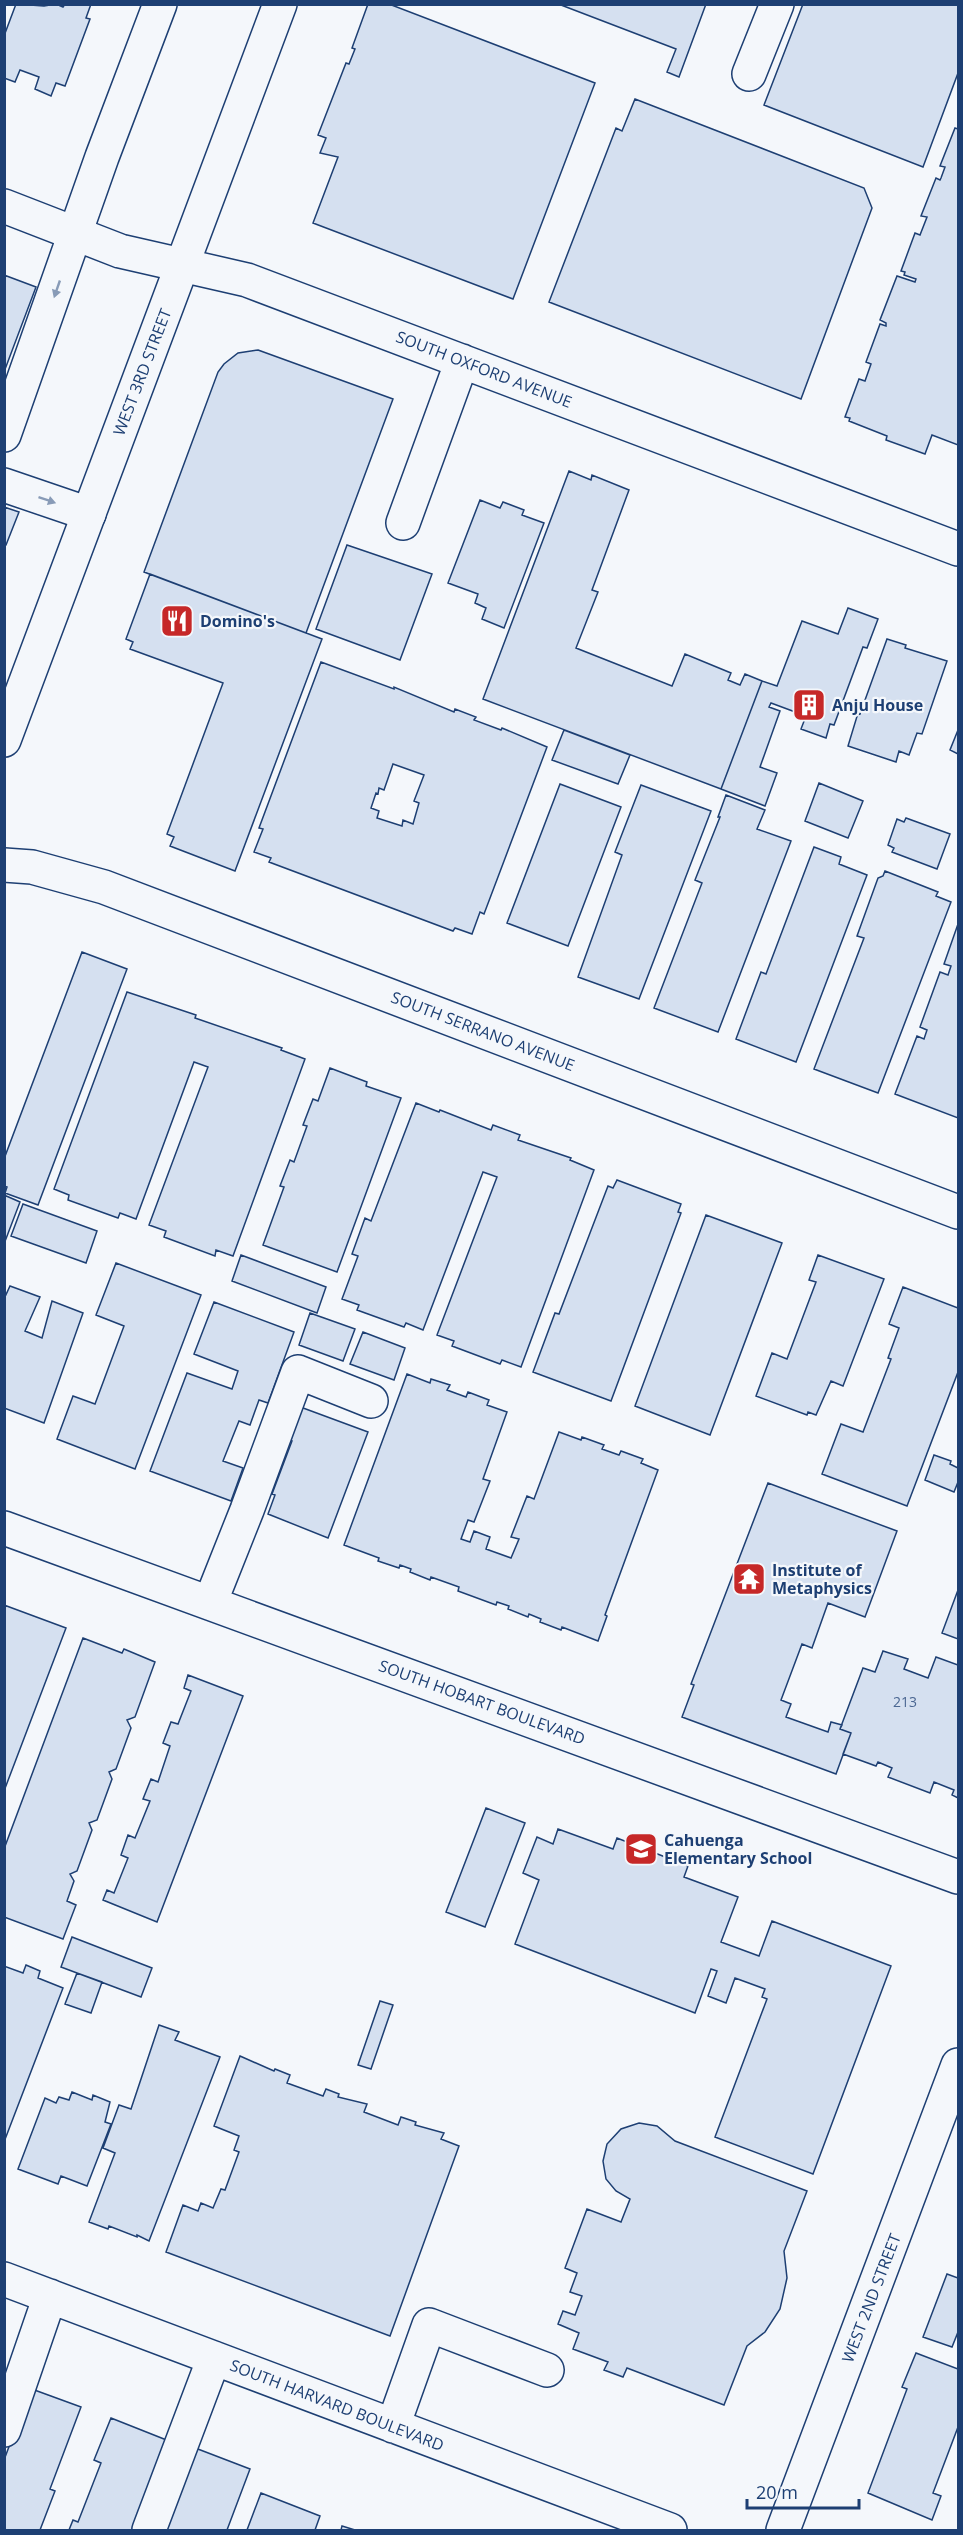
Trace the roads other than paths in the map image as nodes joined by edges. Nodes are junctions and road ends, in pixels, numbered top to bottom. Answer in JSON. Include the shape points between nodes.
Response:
{"nodes":[{"id":1,"x":160,"y":4,"type":"edge"},
{"id":2,"x":280,"y":4,"type":"edge"},
{"id":3,"x":777,"y":4,"type":"edge"},
{"id":4,"x":749,"y":74,"type":"dead end"},
{"id":5,"x":4,"y":206,"type":"edge"},
{"id":6,"x":77,"y":234,"type":"junction"},
{"id":7,"x":182,"y":265,"type":"junction"},
{"id":8,"x":462,"y":361,"type":"junction"},
{"id":9,"x":4,"y":435,"type":"edge"},
{"id":10,"x":4,"y":485,"type":"edge"},
{"id":11,"x":89,"y":514,"type":"junction"},
{"id":12,"x":403,"y":523,"type":"dead end"},
{"id":13,"x":958,"y":549,"type":"edge"},
{"id":14,"x":4,"y":740,"type":"edge"},
{"id":15,"x":4,"y":865,"type":"edge"},
{"id":16,"x":958,"y":1212,"type":"edge"},
{"id":17,"x":371,"y":1401,"type":"dead end"},
{"id":18,"x":4,"y":1528,"type":"edge"},
{"id":19,"x":210,"y":1603,"type":"junction"},
{"id":20,"x":958,"y":1877,"type":"edge"},
{"id":21,"x":958,"y":2065,"type":"edge"},
{"id":22,"x":4,"y":2279,"type":"edge"},
{"id":23,"x":50,"y":2296,"type":"junction"},
{"id":24,"x":214,"y":2358,"type":"junction"},
{"id":25,"x":547,"y":2370,"type":"dead end"},
{"id":26,"x":393,"y":2426,"type":"junction"},
{"id":27,"x":4,"y":2430,"type":"edge"},
{"id":28,"x":148,"y":2530,"type":"edge"},
{"id":29,"x":670,"y":2530,"type":"edge"},
{"id":30,"x":783,"y":2530,"type":"edge"}],
"edges":[{"from":1,"to":6,"type":"street"},
{"from":2,"to":7,"type":"street","name":"WEST 3RD STREET"},
{"from":3,"to":4,"type":"street"},
{"from":5,"to":6,"type":"street","name":"SOUTH OXFORD AVENUE"},
{"from":6,"to":7,"type":"street","name":"SOUTH OXFORD AVENUE","via":[[120,250]]},
{"from":6,"to":9,"type":"street","one_way":true},
{"from":7,"to":8,"type":"street","name":"SOUTH OXFORD AVENUE","via":[[247,280]]},
{"from":7,"to":11,"type":"street","name":"WEST 3RD STREET"},
{"from":8,"to":12,"type":"street"},
{"from":8,"to":13,"type":"street","name":"SOUTH OXFORD AVENUE"},
{"from":10,"to":11,"type":"street","one_way":true},
{"from":11,"to":14,"type":"street","name":"WEST 3RD STREET"},
{"from":15,"to":16,"type":"street","name":"SOUTH SERRANO AVENUE","via":[[32,867],[104,887]]},
{"from":17,"to":19,"type":"street","via":[[298,1372]]},
{"from":18,"to":19,"type":"street","name":"SOUTH HOBART BOULEVARD"},
{"from":19,"to":20,"type":"street","name":"SOUTH HOBART BOULEVARD"},
{"from":21,"to":30,"type":"street","name":"WEST 2ND STREET"},
{"from":22,"to":23,"type":"street","name":"SOUTH HARVARD BOULEVARD"},
{"from":23,"to":24,"type":"street","name":"SOUTH HARVARD BOULEVARD"},
{"from":23,"to":27,"type":"street"},
{"from":24,"to":26,"type":"street","name":"SOUTH HARVARD BOULEVARD"},
{"from":24,"to":28,"type":"street"},
{"from":25,"to":26,"type":"street","via":[[429,2325]]},
{"from":26,"to":29,"type":"street","name":"SOUTH HARVARD BOULEVARD"}]}
